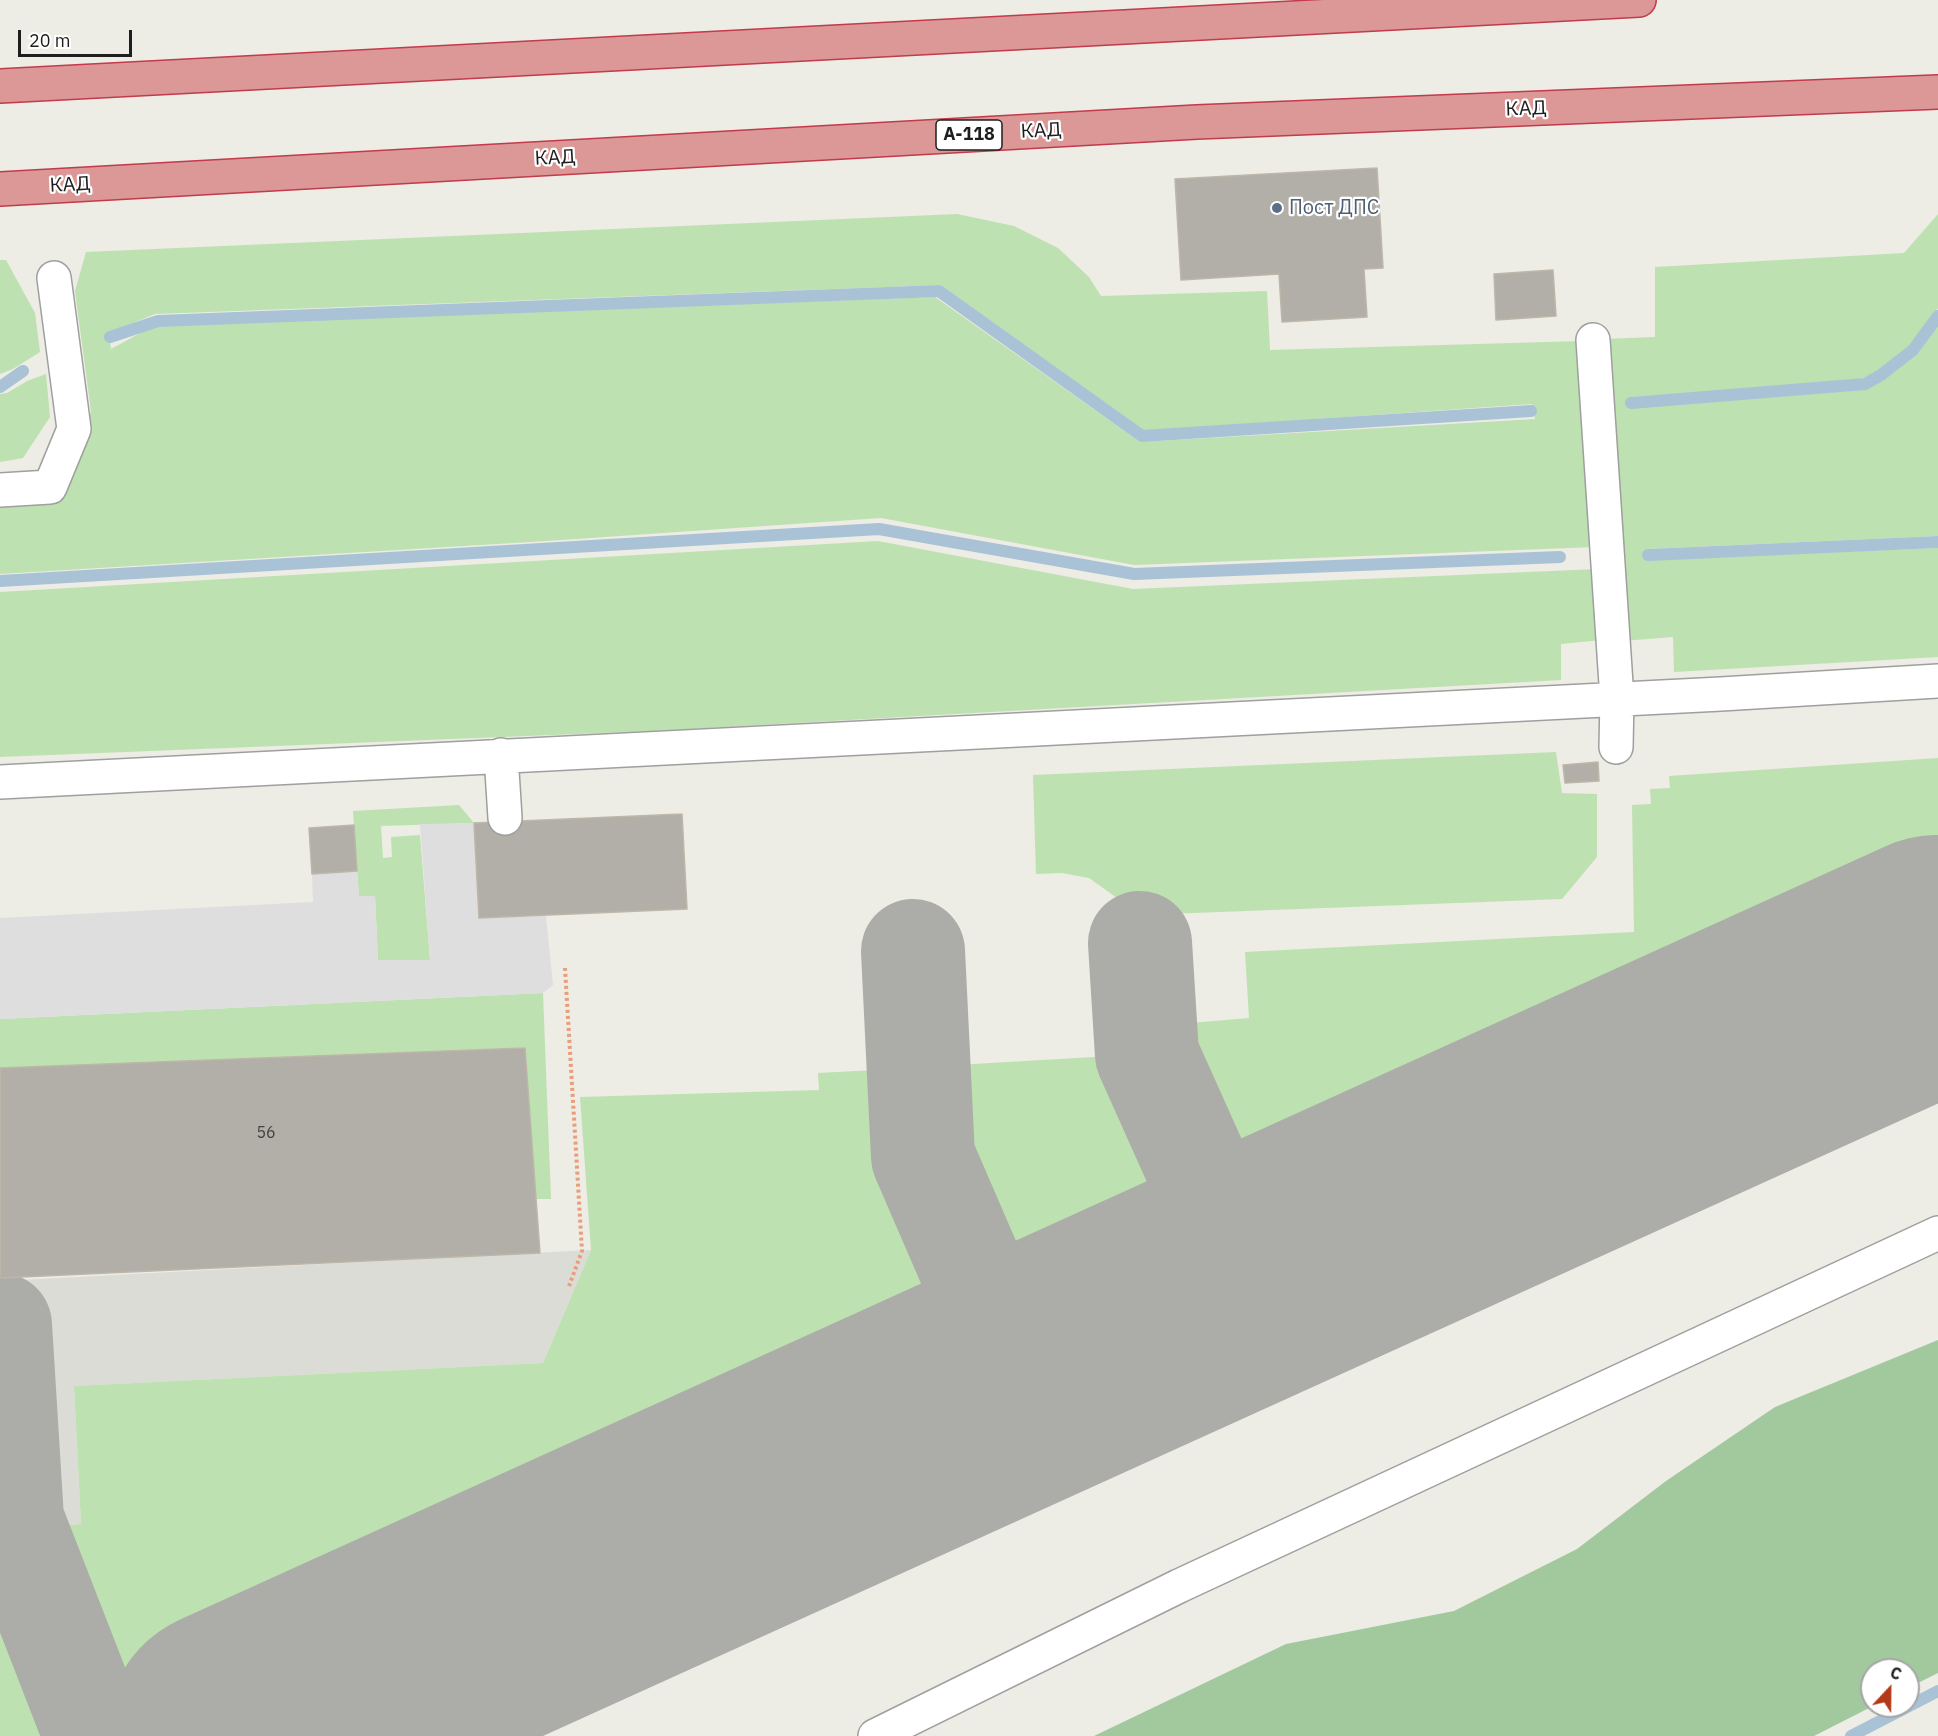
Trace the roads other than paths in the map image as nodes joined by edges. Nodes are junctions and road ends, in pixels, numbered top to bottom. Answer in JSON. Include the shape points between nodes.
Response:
{"nodes":[{"id":1,"x":1640,"y":0,"type":"edge"},
{"id":2,"x":0,"y":86,"type":"edge"},
{"id":3,"x":1938,"y":92,"type":"edge"},
{"id":4,"x":0,"y":189,"type":"edge"},
{"id":5,"x":54,"y":279,"type":"dead end"},
{"id":6,"x":1593,"y":340,"type":"dead end"},
{"id":7,"x":0,"y":490,"type":"edge"},
{"id":8,"x":1938,"y":681,"type":"edge"},
{"id":9,"x":1617,"y":699,"type":"junction"},
{"id":10,"x":1616,"y":747,"type":"dead end"},
{"id":11,"x":501,"y":755,"type":"junction"},
{"id":12,"x":0,"y":782,"type":"edge"},
{"id":13,"x":505,"y":818,"type":"dead end"},
{"id":14,"x":1938,"y":1233,"type":"edge"},
{"id":15,"x":876,"y":1736,"type":"edge"}],
"edges":[{"from":1,"to":2,"type":"highway"},
{"from":3,"to":4,"type":"highway","name":"КАД","number":"А-118","via":[[1197,122]]},
{"from":5,"to":7,"type":"lane","via":[[74,429],[50,487]]},
{"from":6,"to":9,"type":"lane"},
{"from":8,"to":9,"type":"lane"},
{"from":9,"to":10,"type":"lane"},
{"from":9,"to":11,"type":"lane"},
{"from":11,"to":12,"type":"lane"},
{"from":11,"to":13,"type":"lane"},
{"from":14,"to":15,"type":"lane","via":[[1179,1586]]}]}
